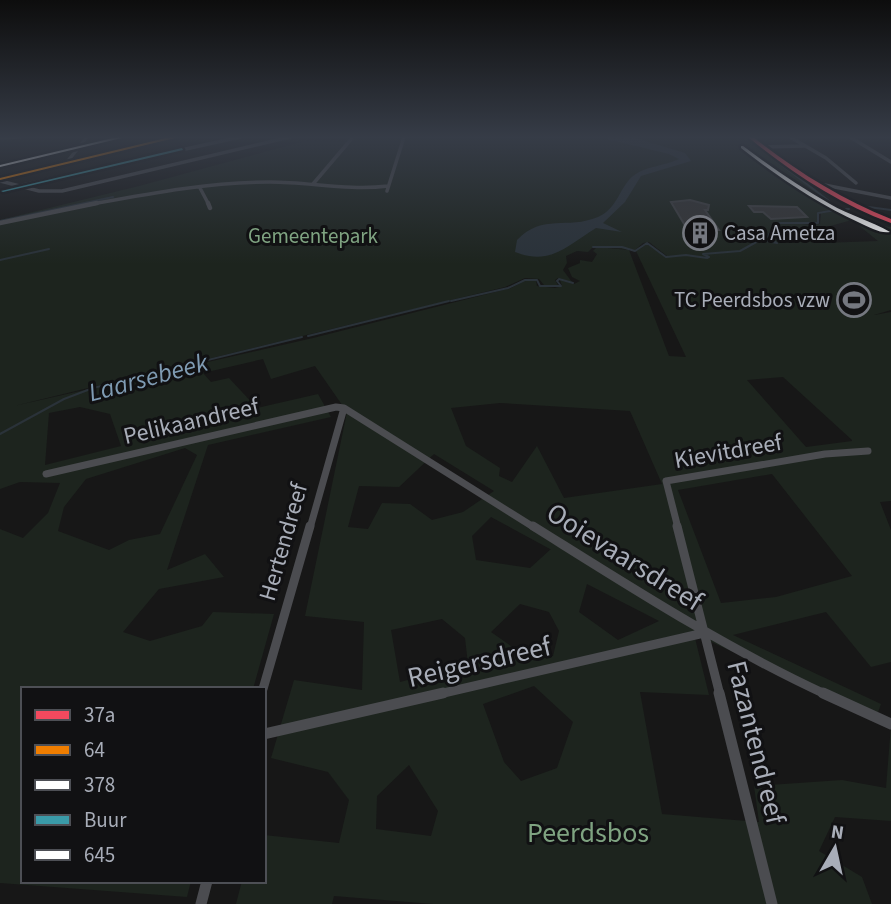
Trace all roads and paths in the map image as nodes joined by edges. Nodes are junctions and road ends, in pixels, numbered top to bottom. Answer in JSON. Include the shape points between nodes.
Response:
{"nodes":[{"id":1,"x":0,"y":179,"type":"edge"},
{"id":2,"x":50,"y":179,"type":"edge"},
{"id":3,"x":112,"y":179,"type":"edge"},
{"id":4,"x":317,"y":179,"type":"edge"},
{"id":5,"x":390,"y":179,"type":"edge"},
{"id":6,"x":804,"y":179,"type":"edge"},
{"id":7,"x":851,"y":179,"type":"edge"},
{"id":8,"x":808,"y":182,"type":"junction"},
{"id":9,"x":856,"y":183,"type":"dead end"},
{"id":10,"x":12,"y":184,"type":"junction"},
{"id":11,"x":313,"y":184,"type":"junction"},
{"id":12,"x":19,"y":186,"type":"junction"},
{"id":13,"x":200,"y":188,"type":"junction"},
{"id":14,"x":0,"y":189,"type":"edge"},
{"id":15,"x":891,"y":198,"type":"edge"},
{"id":16,"x":210,"y":208,"type":"dead end"},
{"id":17,"x":891,"y":221,"type":"edge"},
{"id":18,"x":0,"y":223,"type":"edge"},
{"id":19,"x":344,"y":408,"type":"junction"},
{"id":20,"x":868,"y":451,"type":"dead end"},
{"id":21,"x":46,"y":474,"type":"dead end"},
{"id":22,"x":704,"y":633,"type":"junction"},
{"id":23,"x":264,"y":687,"type":"edge"},
{"id":24,"x":891,"y":724,"type":"edge"},
{"id":25,"x":266,"y":734,"type":"edge"},
{"id":26,"x":206,"y":883,"type":"edge"},
{"id":27,"x":201,"y":904,"type":"edge"},
{"id":28,"x":772,"y":904,"type":"edge"}],
"edges":[{"from":1,"to":10,"type":"street"},
{"from":2,"to":12,"type":"street"},
{"from":3,"to":12,"type":"street","via":[[66,190]]},
{"from":4,"to":11,"type":"street"},
{"from":5,"to":11,"type":"street","via":[[387,189],[332,190]]},
{"from":6,"to":8,"type":"main road"},
{"from":7,"to":9,"type":"street"},
{"from":8,"to":15,"type":"street"},
{"from":8,"to":17,"type":"main road","via":[[843,203]]},
{"from":10,"to":12,"type":"street"},
{"from":10,"to":14,"type":"street"},
{"from":11,"to":13,"type":"street","via":[[259,182]]},
{"from":13,"to":16,"type":"street"},
{"from":13,"to":18,"type":"street","via":[[124,197]]},
{"from":19,"to":21,"type":"street","name":"Pelikaandreef"},
{"from":19,"to":22,"type":"street","name":"Ooievaarsdreef"},
{"from":19,"to":23,"type":"street","name":"Hertendreef"},
{"from":20,"to":22,"type":"street","name":"Kievitdreef","via":[[666,481]]},
{"from":22,"to":24,"type":"street","name":"Ooievaarsdreef"},
{"from":22,"to":25,"type":"street","name":"Reigersdreef"},
{"from":22,"to":28,"type":"street","name":"Fazantendreef"},
{"from":26,"to":27,"type":"street"}]}
